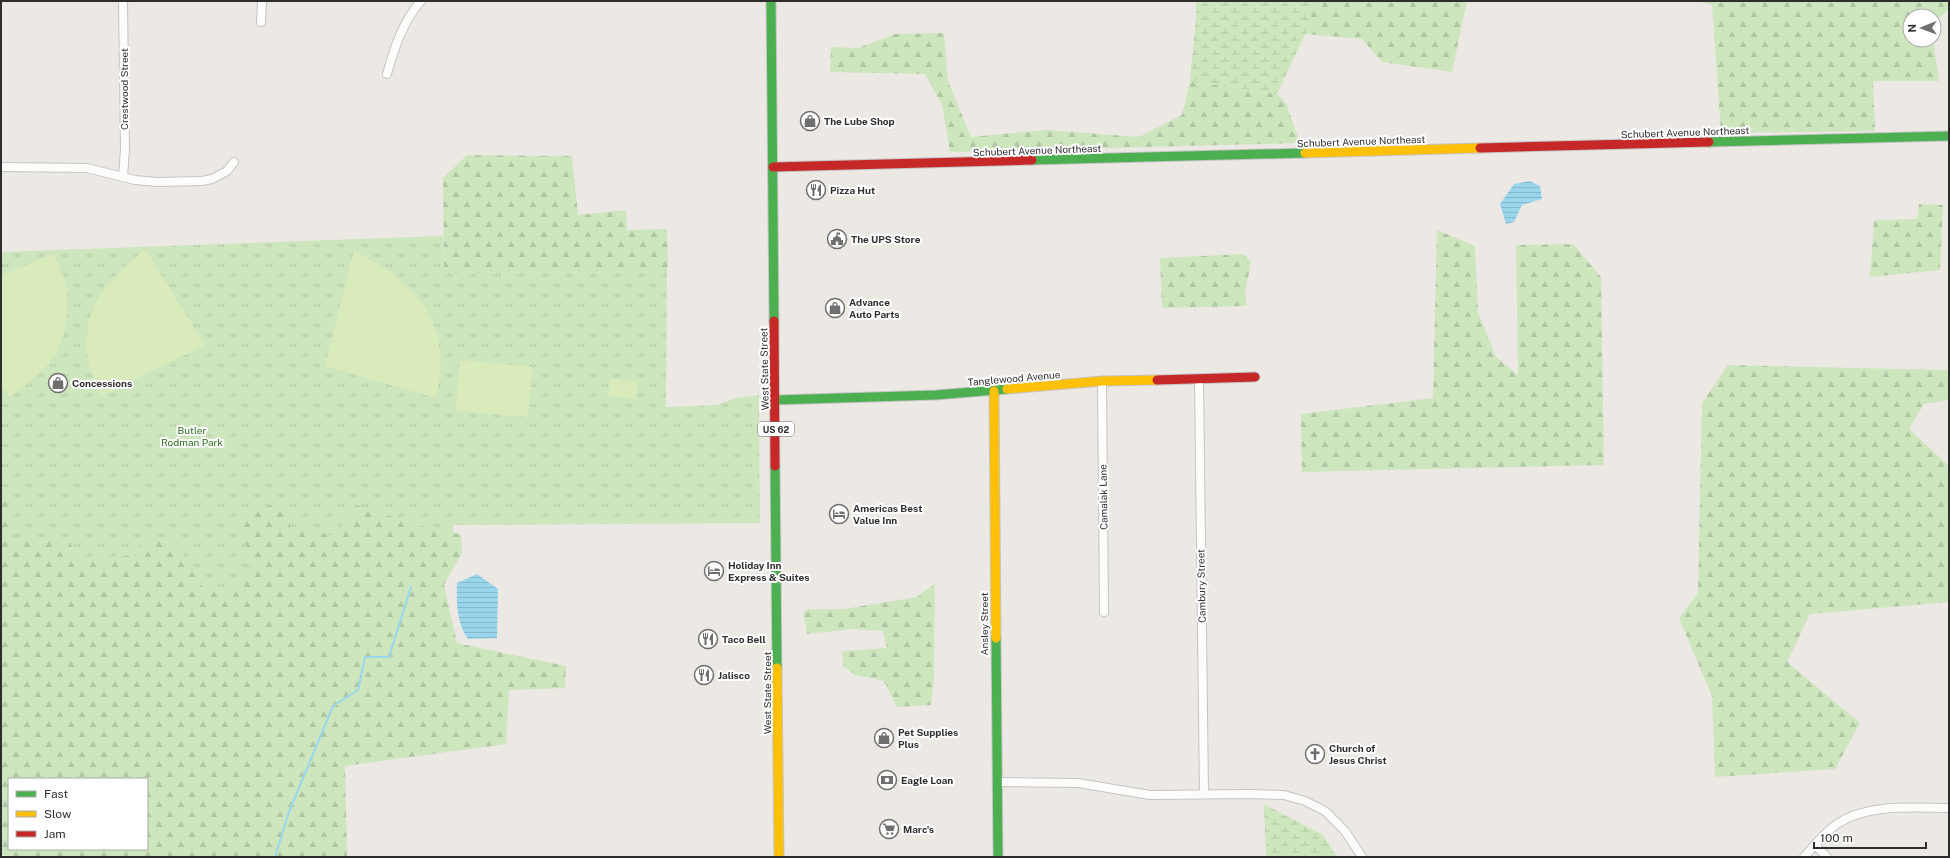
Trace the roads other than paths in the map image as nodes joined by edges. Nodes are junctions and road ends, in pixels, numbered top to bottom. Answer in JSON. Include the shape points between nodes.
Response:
{"nodes":[{"id":1,"x":123,"y":1,"type":"edge"},
{"id":2,"x":262,"y":1,"type":"edge"},
{"id":3,"x":421,"y":1,"type":"edge"},
{"id":4,"x":771,"y":1,"type":"edge"},
{"id":5,"x":261,"y":22,"type":"dead end"},
{"id":6,"x":387,"y":74,"type":"dead end"},
{"id":7,"x":1949,"y":136,"type":"edge"},
{"id":8,"x":234,"y":162,"type":"dead end"},
{"id":9,"x":773,"y":167,"type":"junction"},
{"id":10,"x":1,"y":168,"type":"edge"},
{"id":11,"x":123,"y":177,"type":"junction"},
{"id":12,"x":1255,"y":377,"type":"dead end"},
{"id":13,"x":1199,"y":379,"type":"junction"},
{"id":14,"x":1102,"y":382,"type":"junction"},
{"id":15,"x":994,"y":391,"type":"junction"},
{"id":16,"x":776,"y":400,"type":"junction"},
{"id":17,"x":1104,"y":612,"type":"dead end"},
{"id":18,"x":997,"y":782,"type":"junction"},
{"id":19,"x":1204,"y":794,"type":"junction"},
{"id":20,"x":1949,"y":808,"type":"edge"},
{"id":21,"x":1815,"y":845,"type":"junction"},
{"id":22,"x":779,"y":857,"type":"edge"},
{"id":23,"x":998,"y":857,"type":"edge"},
{"id":24,"x":1362,"y":857,"type":"edge"},
{"id":25,"x":1804,"y":857,"type":"edge"},
{"id":26,"x":1827,"y":857,"type":"edge"}],
"edges":[{"from":1,"to":11,"type":"street","name":"Crestwood Street"},
{"from":2,"to":5,"type":"street"},
{"from":3,"to":6,"type":"street","via":[[404,27]]},
{"from":4,"to":9,"type":"main road","name":"West State Street","number":"US 62"},
{"from":7,"to":9,"type":"main road","name":"Schubert Avenue Northeast"},
{"from":8,"to":11,"type":"street","via":[[222,174],[202,181],[157,182]]},
{"from":9,"to":16,"type":"main road","name":"West State Street","number":"US 62"},
{"from":10,"to":11,"type":"street","via":[[76,167]]},
{"from":12,"to":13,"type":"main road","name":"Tanglewood Avenue"},
{"from":13,"to":14,"type":"main road","name":"Tanglewood Avenue"},
{"from":13,"to":19,"type":"street","name":"Cambury Street"},
{"from":14,"to":15,"type":"main road","name":"Tanglewood Avenue"},
{"from":14,"to":17,"type":"street","name":"Camalak Lane"},
{"from":15,"to":16,"type":"main road","name":"Tanglewood Avenue"},
{"from":15,"to":18,"type":"main road","name":"Ansley Street"},
{"from":16,"to":22,"type":"main road","name":"West State Street","number":"US 62"},
{"from":18,"to":19,"type":"street","via":[[1078,783],[1138,794]]},
{"from":18,"to":23,"type":"main road","name":"Ansley Street"},
{"from":19,"to":24,"type":"street","via":[[1284,795],[1315,806],[1337,823]]},
{"from":20,"to":21,"type":"street","via":[[1885,809],[1863,813],[1838,824]]},
{"from":21,"to":25,"type":"street"},
{"from":21,"to":26,"type":"street"}]}
